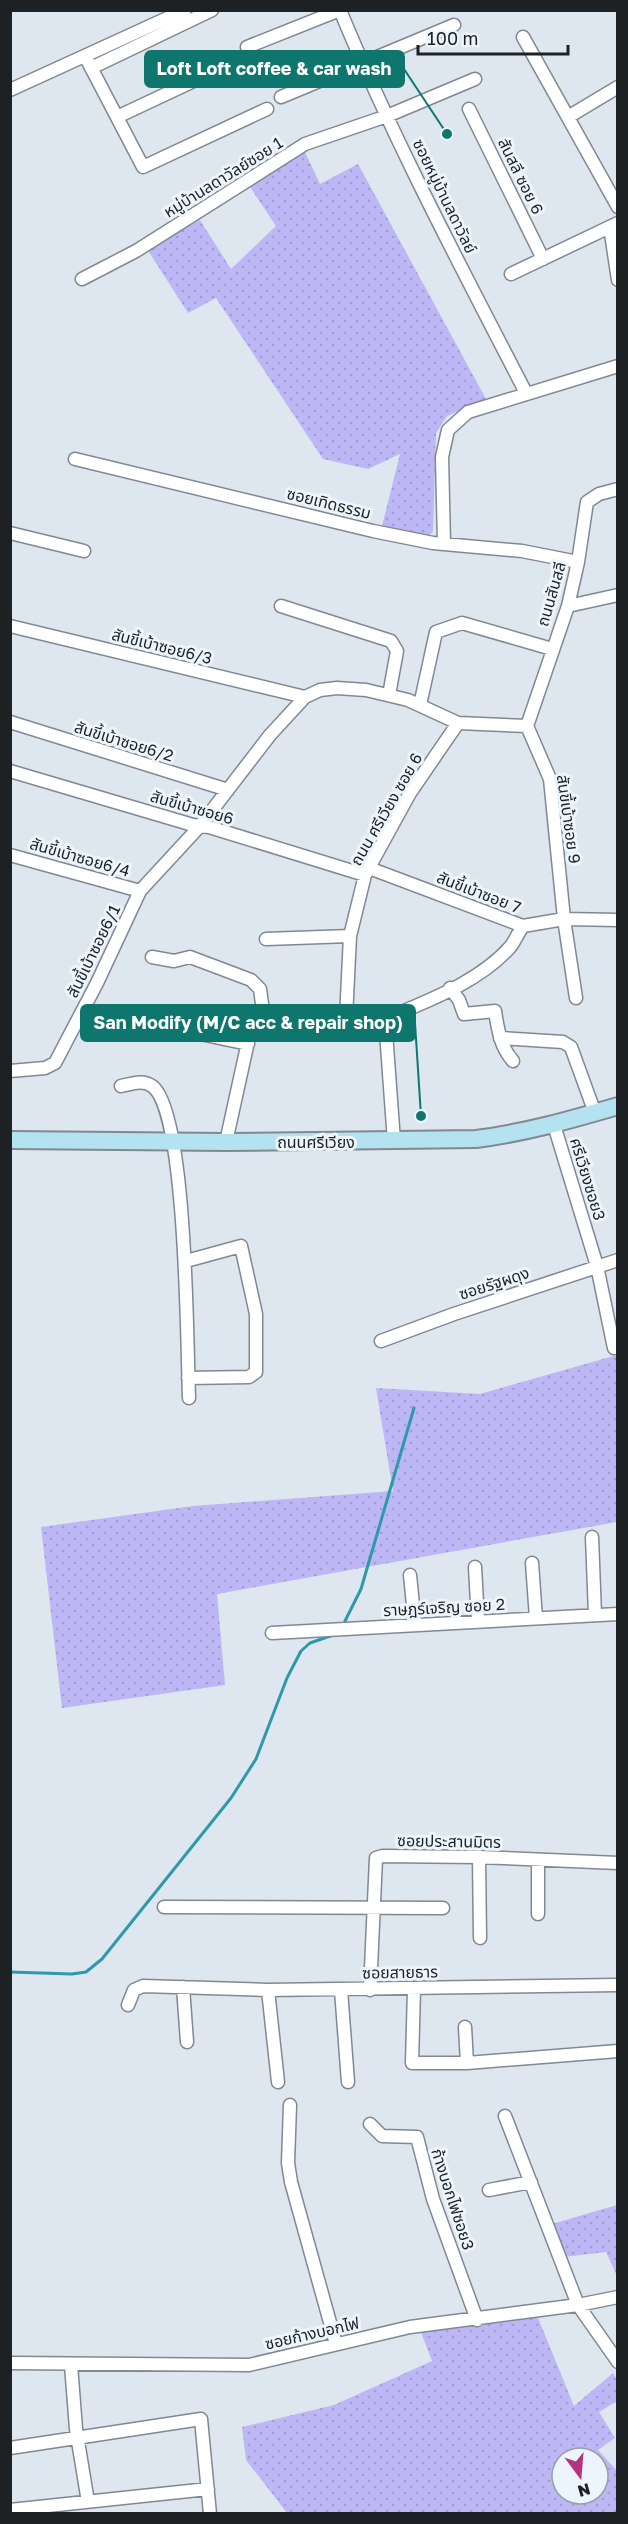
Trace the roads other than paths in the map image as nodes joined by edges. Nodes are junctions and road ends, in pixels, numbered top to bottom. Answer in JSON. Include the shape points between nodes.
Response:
{"nodes":[{"id":1,"x":185,"y":10,"type":"edge"},
{"id":2,"x":212,"y":10,"type":"edge"},
{"id":3,"x":340,"y":10,"type":"edge"},
{"id":4,"x":454,"y":25,"type":"dead end"},
{"id":5,"x":523,"y":37,"type":"dead end"},
{"id":6,"x":247,"y":47,"type":"dead end"},
{"id":7,"x":85,"y":56,"type":"junction"},
{"id":8,"x":236,"y":62,"type":"dead end"},
{"id":9,"x":362,"y":63,"type":"junction"},
{"id":10,"x":91,"y":68,"type":"junction"},
{"id":11,"x":476,"y":79,"type":"dead end"},
{"id":12,"x":618,"y":87,"type":"edge"},
{"id":13,"x":10,"y":90,"type":"edge"},
{"id":14,"x":281,"y":97,"type":"dead end"},
{"id":15,"x":267,"y":109,"type":"dead end"},
{"id":16,"x":469,"y":109,"type":"dead end"},
{"id":17,"x":387,"y":116,"type":"junction"},
{"id":18,"x":117,"y":117,"type":"junction"},
{"id":19,"x":568,"y":117,"type":"junction"},
{"id":20,"x":618,"y":207,"type":"edge"},
{"id":21,"x":614,"y":225,"type":"edge"},
{"id":22,"x":543,"y":258,"type":"junction"},
{"id":23,"x":511,"y":274,"type":"dead end"},
{"id":24,"x":82,"y":279,"type":"dead end"},
{"id":25,"x":618,"y":280,"type":"edge"},
{"id":26,"x":618,"y":366,"type":"edge"},
{"id":27,"x":526,"y":393,"type":"junction"},
{"id":28,"x":75,"y":459,"type":"dead end"},
{"id":29,"x":618,"y":489,"type":"edge"},
{"id":30,"x":10,"y":533,"type":"edge"},
{"id":31,"x":444,"y":544,"type":"junction"},
{"id":32,"x":84,"y":551,"type":"dead end"},
{"id":33,"x":578,"y":562,"type":"junction"},
{"id":34,"x":618,"y":594,"type":"edge"},
{"id":35,"x":281,"y":606,"type":"dead end"},
{"id":36,"x":568,"y":606,"type":"junction"},
{"id":37,"x":10,"y":626,"type":"edge"},
{"id":38,"x":552,"y":649,"type":"junction"},
{"id":39,"x":389,"y":695,"type":"junction"},
{"id":40,"x":305,"y":697,"type":"junction"},
{"id":41,"x":420,"y":705,"type":"junction"},
{"id":42,"x":10,"y":722,"type":"edge"},
{"id":43,"x":459,"y":723,"type":"junction"},
{"id":44,"x":527,"y":726,"type":"junction"},
{"id":45,"x":10,"y":771,"type":"edge"},
{"id":46,"x":228,"y":790,"type":"junction"},
{"id":47,"x":200,"y":826,"type":"junction"},
{"id":48,"x":10,"y":855,"type":"edge"},
{"id":49,"x":367,"y":871,"type":"junction"},
{"id":50,"x":140,"y":891,"type":"junction"},
{"id":51,"x":564,"y":920,"type":"junction"},
{"id":52,"x":618,"y":920,"type":"edge"},
{"id":53,"x":523,"y":926,"type":"junction"},
{"id":54,"x":350,"y":936,"type":"junction"},
{"id":55,"x":266,"y":939,"type":"dead end"},
{"id":56,"x":152,"y":957,"type":"dead end"},
{"id":57,"x":450,"y":988,"type":"junction"},
{"id":58,"x":576,"y":998,"type":"dead end"},
{"id":59,"x":263,"y":1011,"type":"junction"},
{"id":60,"x":345,"y":1018,"type":"junction"},
{"id":61,"x":386,"y":1019,"type":"junction"},
{"id":62,"x":186,"y":1031,"type":"dead end"},
{"id":63,"x":500,"y":1038,"type":"junction"},
{"id":64,"x":248,"y":1044,"type":"junction"},
{"id":65,"x":513,"y":1061,"type":"dead end"},
{"id":66,"x":10,"y":1071,"type":"edge"},
{"id":67,"x":121,"y":1086,"type":"dead end"},
{"id":68,"x":618,"y":1106,"type":"edge"},
{"id":69,"x":595,"y":1113,"type":"junction"},
{"id":70,"x":554,"y":1125,"type":"junction"},
{"id":71,"x":10,"y":1140,"type":"edge"},
{"id":72,"x":394,"y":1141,"type":"junction"},
{"id":73,"x":173,"y":1142,"type":"junction"},
{"id":74,"x":226,"y":1142,"type":"junction"},
{"id":75,"x":618,"y":1260,"type":"edge"},
{"id":76,"x":186,"y":1261,"type":"junction"},
{"id":77,"x":597,"y":1266,"type":"junction"},
{"id":78,"x":381,"y":1341,"type":"dead end"},
{"id":79,"x":614,"y":1348,"type":"dead end"},
{"id":80,"x":188,"y":1378,"type":"junction"},
{"id":81,"x":189,"y":1398,"type":"dead end"},
{"id":82,"x":592,"y":1537,"type":"dead end"},
{"id":83,"x":532,"y":1563,"type":"dead end"},
{"id":84,"x":475,"y":1567,"type":"dead end"},
{"id":85,"x":410,"y":1575,"type":"dead end"},
{"id":86,"x":618,"y":1614,"type":"edge"},
{"id":87,"x":595,"y":1615,"type":"junction"},
{"id":88,"x":536,"y":1618,"type":"junction"},
{"id":89,"x":478,"y":1621,"type":"junction"},
{"id":90,"x":415,"y":1624,"type":"junction"},
{"id":91,"x":272,"y":1633,"type":"dead end"},
{"id":92,"x":479,"y":1857,"type":"junction"},
{"id":93,"x":538,"y":1860,"type":"junction"},
{"id":94,"x":618,"y":1863,"type":"edge"},
{"id":95,"x":164,"y":1906,"type":"dead end"},
{"id":96,"x":373,"y":1908,"type":"junction"},
{"id":97,"x":443,"y":1908,"type":"dead end"},
{"id":98,"x":538,"y":1914,"type":"dead end"},
{"id":99,"x":480,"y":1938,"type":"dead end"},
{"id":100,"x":618,"y":1985,"type":"edge"},
{"id":101,"x":183,"y":1987,"type":"junction"},
{"id":102,"x":414,"y":1989,"type":"junction"},
{"id":103,"x":268,"y":1990,"type":"junction"},
{"id":104,"x":341,"y":1990,"type":"junction"},
{"id":105,"x":370,"y":1990,"type":"junction"},
{"id":106,"x":128,"y":2005,"type":"dead end"},
{"id":107,"x":465,"y":2027,"type":"dead end"},
{"id":108,"x":187,"y":2042,"type":"dead end"},
{"id":109,"x":618,"y":2051,"type":"edge"},
{"id":110,"x":467,"y":2063,"type":"junction"},
{"id":111,"x":278,"y":2082,"type":"dead end"},
{"id":112,"x":348,"y":2082,"type":"dead end"},
{"id":113,"x":290,"y":2105,"type":"dead end"},
{"id":114,"x":505,"y":2116,"type":"dead end"},
{"id":115,"x":370,"y":2124,"type":"dead end"},
{"id":116,"x":531,"y":2182,"type":"junction"},
{"id":117,"x":489,"y":2190,"type":"dead end"},
{"id":118,"x":618,"y":2296,"type":"edge"},
{"id":119,"x":578,"y":2305,"type":"junction"},
{"id":120,"x":477,"y":2320,"type":"junction"},
{"id":121,"x":336,"y":2344,"type":"junction"},
{"id":122,"x":618,"y":2362,"type":"edge"},
{"id":123,"x":10,"y":2363,"type":"edge"},
{"id":124,"x":71,"y":2365,"type":"junction"},
{"id":125,"x":77,"y":2437,"type":"junction"},
{"id":126,"x":10,"y":2448,"type":"edge"},
{"id":127,"x":208,"y":2488,"type":"junction"},
{"id":128,"x":88,"y":2502,"type":"junction"},
{"id":129,"x":10,"y":2510,"type":"edge"},
{"id":130,"x":210,"y":2514,"type":"edge"}],
"edges":[{"from":1,"to":7,"type":"street"},
{"from":2,"to":10,"type":"street"},
{"from":3,"to":6,"type":"street"},
{"from":3,"to":9,"type":"street","name":"ซอยหมู่บ้านลดาวัลย์"},
{"from":4,"to":9,"type":"street"},
{"from":5,"to":19,"type":"street"},
{"from":7,"to":10,"type":"street"},
{"from":7,"to":13,"type":"street"},
{"from":8,"to":18,"type":"street"},
{"from":9,"to":14,"type":"street"},
{"from":9,"to":17,"type":"street","name":"ซอยหมู่บ้านลดาวัลย์"},
{"from":10,"to":18,"type":"street"},
{"from":11,"to":17,"type":"street","name":"หมู่บ้านลดาวัลย์ซอย 1"},
{"from":12,"to":19,"type":"street"},
{"from":15,"to":18,"type":"street","via":[[143,167]]},
{"from":16,"to":22,"type":"street","name":"สันสลี ซอย 6"},
{"from":17,"to":24,"type":"street","name":"หมู่บ้านลดาวัลย์ซอย 1","via":[[305,144],[136,251]]},
{"from":17,"to":27,"type":"street","name":"ซอยหมู่บ้านลดาวัลย์"},
{"from":19,"to":20,"type":"street"},
{"from":21,"to":22,"type":"street"},
{"from":21,"to":25,"type":"street"},
{"from":22,"to":23,"type":"street"},
{"from":26,"to":27,"type":"street"},
{"from":27,"to":31,"type":"street","via":[[468,412],[448,430],[442,457]]},
{"from":28,"to":31,"type":"street","name":"ซอยเทิดธรรม","via":[[373,531]]},
{"from":29,"to":33,"type":"street","name":"ถนนสันสลี","via":[[587,502]]},
{"from":30,"to":32,"type":"street"},
{"from":31,"to":33,"type":"street","name":"ซอยเทิดธรรม","via":[[522,551]]},
{"from":33,"to":36,"type":"street","name":"ถนนสันสลี"},
{"from":34,"to":36,"type":"street"},
{"from":35,"to":39,"type":"street","via":[[391,641],[397,651]]},
{"from":36,"to":38,"type":"street","name":"ถนนสันสลี"},
{"from":37,"to":40,"type":"street","name":"สันขี้เบ้าซอย6/3"},
{"from":38,"to":41,"type":"street","via":[[462,624],[436,632]]},
{"from":38,"to":44,"type":"street","name":"ถนนสันสลี"},
{"from":39,"to":40,"type":"street","via":[[337,688]]},
{"from":39,"to":41,"type":"street"},
{"from":40,"to":46,"type":"street","name":"สันขี้เบ้าซอย6/1"},
{"from":41,"to":43,"type":"street"},
{"from":42,"to":46,"type":"street","name":"สันขี้เบ้าซอย6/2"},
{"from":43,"to":44,"type":"street"},
{"from":43,"to":49,"type":"street","name":"ถนน ศรีเวียง ซอย 6","via":[[411,793]]},
{"from":44,"to":51,"type":"street","name":"สันขี้เบ้าซอย 9","via":[[550,779]]},
{"from":45,"to":47,"type":"street","name":"สันขี้เบ้าซอย6"},
{"from":46,"to":47,"type":"street","name":"สันขี้เบ้าซอย6/1"},
{"from":47,"to":49,"type":"street","name":"สันขี้เบ้าซอย6"},
{"from":47,"to":50,"type":"street","name":"สันขี้เบ้าซอย6/1"},
{"from":48,"to":50,"type":"street","name":"สันขี้เบ้าซอย6/4"},
{"from":49,"to":53,"type":"street","name":"สันขี้เบ้าซอย 7"},
{"from":49,"to":54,"type":"street","name":"ถนน ศรีเวียง ซอย 6"},
{"from":50,"to":66,"type":"street","name":"สันขี้เบ้าซอย6/1","via":[[55,1063],[45,1068]]},
{"from":51,"to":52,"type":"street","name":"สันขี้เบ้าซอย 7"},
{"from":51,"to":53,"type":"street","name":"สันขี้เบ้าซอย 7"},
{"from":51,"to":58,"type":"street","name":"สันขี้เบ้าซอย 9"},
{"from":53,"to":57,"type":"street","via":[[510,946],[488,966]]},
{"from":54,"to":55,"type":"street"},
{"from":54,"to":60,"type":"street","name":"ถนน ศรีเวียง ซอย 6"},
{"from":56,"to":59,"type":"street","via":[[174,961],[190,957],[251,980],[260,989]]},
{"from":57,"to":61,"type":"street"},
{"from":57,"to":63,"type":"street","via":[[464,1014],[495,1011]]},
{"from":59,"to":60,"type":"street"},
{"from":59,"to":64,"type":"street","via":[[253,1019]]},
{"from":60,"to":61,"type":"street"},
{"from":61,"to":72,"type":"street"},
{"from":62,"to":64,"type":"street"},
{"from":63,"to":65,"type":"street"},
{"from":63,"to":69,"type":"street","via":[[563,1042],[571,1047]]},
{"from":64,"to":74,"type":"street"},
{"from":67,"to":73,"type":"street","via":[[144,1082],[154,1086],[164,1104]]},
{"from":68,"to":69,"type":"main road","name":"ถนนศรีเวียง"},
{"from":69,"to":70,"type":"main road","name":"ถนนศรีเวียง"},
{"from":70,"to":72,"type":"main road","name":"ถนนศรีเวียง","via":[[476,1139]]},
{"from":70,"to":77,"type":"street","name":"ศรีเวียงซอย3"},
{"from":71,"to":73,"type":"main road","name":"ถนนศรีเวียง"},
{"from":72,"to":74,"type":"main road","name":"ถนนศรีเวียง"},
{"from":73,"to":74,"type":"main road","name":"ถนนศรีเวียง"},
{"from":73,"to":76,"type":"street"},
{"from":75,"to":77,"type":"street","name":"ซอยรัฐผดุง"},
{"from":76,"to":80,"type":"street"},
{"from":76,"to":80,"type":"street","via":[[241,1246],[256,1314],[256,1372],[249,1377]]},
{"from":77,"to":78,"type":"street","name":"ซอยรัฐผดุง"},
{"from":77,"to":79,"type":"street","name":"ศรีเวียงซอย3"},
{"from":80,"to":81,"type":"street"},
{"from":82,"to":87,"type":"street"},
{"from":83,"to":88,"type":"street"},
{"from":84,"to":89,"type":"street"},
{"from":85,"to":90,"type":"street"},
{"from":86,"to":87,"type":"street","name":"ราษฎร์เจริญ ซอย 2"},
{"from":87,"to":88,"type":"street","name":"ราษฎร์เจริญ ซอย 2"},
{"from":88,"to":89,"type":"street","name":"ราษฎร์เจริญ ซอย 2"},
{"from":89,"to":90,"type":"street","name":"ราษฎร์เจริญ ซอย 2"},
{"from":90,"to":91,"type":"street","name":"ราษฎร์เจริญ ซอย 2"},
{"from":92,"to":93,"type":"street","name":"ซอยประสานมิตร"},
{"from":92,"to":96,"type":"street","name":"ซอยประสานมิตร","via":[[376,1858]]},
{"from":92,"to":99,"type":"street"},
{"from":93,"to":94,"type":"street","name":"ซอยประสานมิตร"},
{"from":93,"to":98,"type":"street"},
{"from":95,"to":96,"type":"street"},
{"from":96,"to":97,"type":"street"},
{"from":96,"to":105,"type":"street","name":"ซอยประสานมิตร"},
{"from":100,"to":102,"type":"street","name":"ซอยสายธาร"},
{"from":101,"to":103,"type":"street","name":"ซอยสายธาร"},
{"from":101,"to":106,"type":"street","name":"ซอยสายธาร","via":[[143,1986],[134,1990]]},
{"from":101,"to":108,"type":"street"},
{"from":102,"to":105,"type":"street","name":"ซอยสายธาร"},
{"from":102,"to":110,"type":"street","via":[[412,2063]]},
{"from":103,"to":104,"type":"street","name":"ซอยสายธาร"},
{"from":103,"to":111,"type":"street"},
{"from":104,"to":105,"type":"street","name":"ซอยสายธาร"},
{"from":104,"to":112,"type":"street"},
{"from":107,"to":110,"type":"street"},
{"from":109,"to":110,"type":"street"},
{"from":113,"to":121,"type":"street","via":[[291,2182]]},
{"from":114,"to":116,"type":"street"},
{"from":115,"to":120,"type":"street","name":"ก้างบอกไฟซอย3","via":[[382,2136],[417,2137],[433,2199]]},
{"from":116,"to":117,"type":"street"},
{"from":116,"to":119,"type":"street"},
{"from":118,"to":119,"type":"street","name":"ซอยก้างบอกไฟ"},
{"from":119,"to":120,"type":"street","name":"ซอยก้างบอกไฟ"},
{"from":119,"to":122,"type":"street"},
{"from":120,"to":121,"type":"street","name":"ซอยก้างบอกไฟ","via":[[410,2327]]},
{"from":121,"to":124,"type":"street","name":"ซอยก้างบอกไฟ","via":[[249,2365]]},
{"from":123,"to":124,"type":"street","name":"ซอยก้างบอกไฟ"},
{"from":124,"to":125,"type":"street"},
{"from":125,"to":126,"type":"street"},
{"from":125,"to":127,"type":"street","via":[[201,2419]]},
{"from":125,"to":128,"type":"street"},
{"from":127,"to":128,"type":"street"},
{"from":127,"to":130,"type":"street"},
{"from":128,"to":129,"type":"street"}]}
